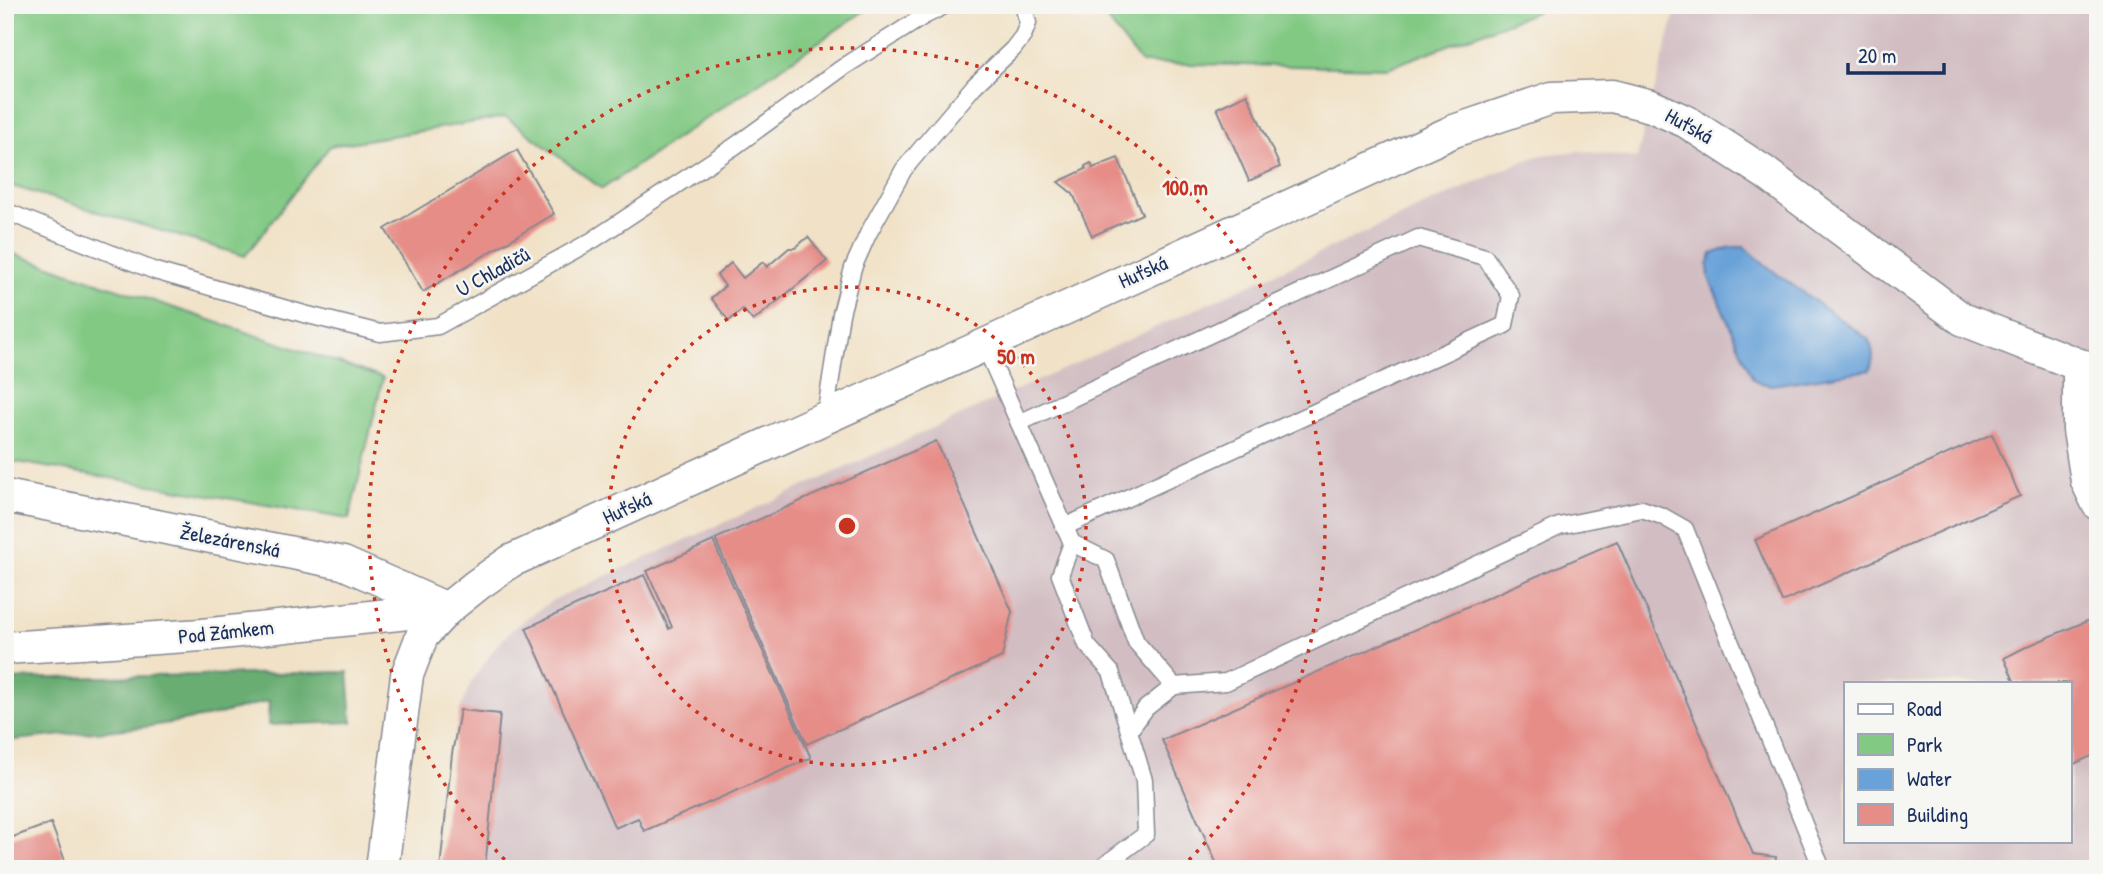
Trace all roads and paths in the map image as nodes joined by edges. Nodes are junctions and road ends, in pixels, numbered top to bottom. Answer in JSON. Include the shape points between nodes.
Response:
{"nodes":[{"id":1,"x":946,"y":5,"type":"edge"},
{"id":2,"x":1023,"y":5,"type":"edge"},
{"id":3,"x":5,"y":212,"type":"edge"},
{"id":4,"x":984,"y":344,"type":"junction"},
{"id":5,"x":2088,"y":367,"type":"edge"},
{"id":6,"x":825,"y":417,"type":"junction"},
{"id":7,"x":1018,"y":423,"type":"junction"},
{"id":8,"x":5,"y":496,"type":"edge"},
{"id":9,"x":2098,"y":504,"type":"edge"},
{"id":10,"x":1064,"y":527,"type":"junction"},
{"id":11,"x":1072,"y":543,"type":"junction"},
{"id":12,"x":447,"y":609,"type":"junction"},
{"id":13,"x":5,"y":648,"type":"edge"},
{"id":14,"x":1174,"y":686,"type":"junction"},
{"id":15,"x":1129,"y":731,"type":"junction"},
{"id":16,"x":382,"y":869,"type":"edge"},
{"id":17,"x":1100,"y":869,"type":"edge"},
{"id":18,"x":1822,"y":869,"type":"edge"}],
"edges":[{"from":1,"to":3,"type":"lane","name":"U Chladičů","via":[[842,68],[593,240],[438,326],[380,333],[304,314],[155,271]]},
{"from":2,"to":6,"type":"lane","via":[[1028,23],[1023,36],[904,169],[868,234],[841,314]]},
{"from":4,"to":5,"type":"street","name":"Huťská","via":[[1454,131],[1552,98],[1612,96],[1687,122],[1764,172],[1962,319]]},
{"from":4,"to":6,"type":"street","name":"Huťská"},
{"from":4,"to":7,"type":"lane"},
{"from":5,"to":9,"type":"street","name":"Huťská","via":[[2079,430],[2087,481]]},
{"from":6,"to":12,"type":"street","name":"Huťská","via":[[512,561]]},
{"from":7,"to":10,"type":"lane"},
{"from":7,"to":10,"type":"lane","via":[[1418,238],[1485,257],[1511,296],[1505,325]]},
{"from":8,"to":12,"type":"street","name":"Železárenská","via":[[343,563]]},
{"from":10,"to":11,"type":"lane"},
{"from":11,"to":14,"type":"lane","via":[[1106,560],[1136,642]]},
{"from":11,"to":15,"type":"lane","via":[[1060,575],[1087,645],[1111,672]]},
{"from":12,"to":13,"type":"street","name":"Pod Zámkem","via":[[202,635]]},
{"from":12,"to":16,"type":"street","name":"Huťská","via":[[422,636],[407,675]]},
{"from":14,"to":15,"type":"lane","via":[[1146,708]]},
{"from":14,"to":18,"type":"lane","via":[[1226,682],[1559,526],[1642,509],[1685,529]]},
{"from":15,"to":17,"type":"lane","via":[[1144,780],[1146,834]]}]}
